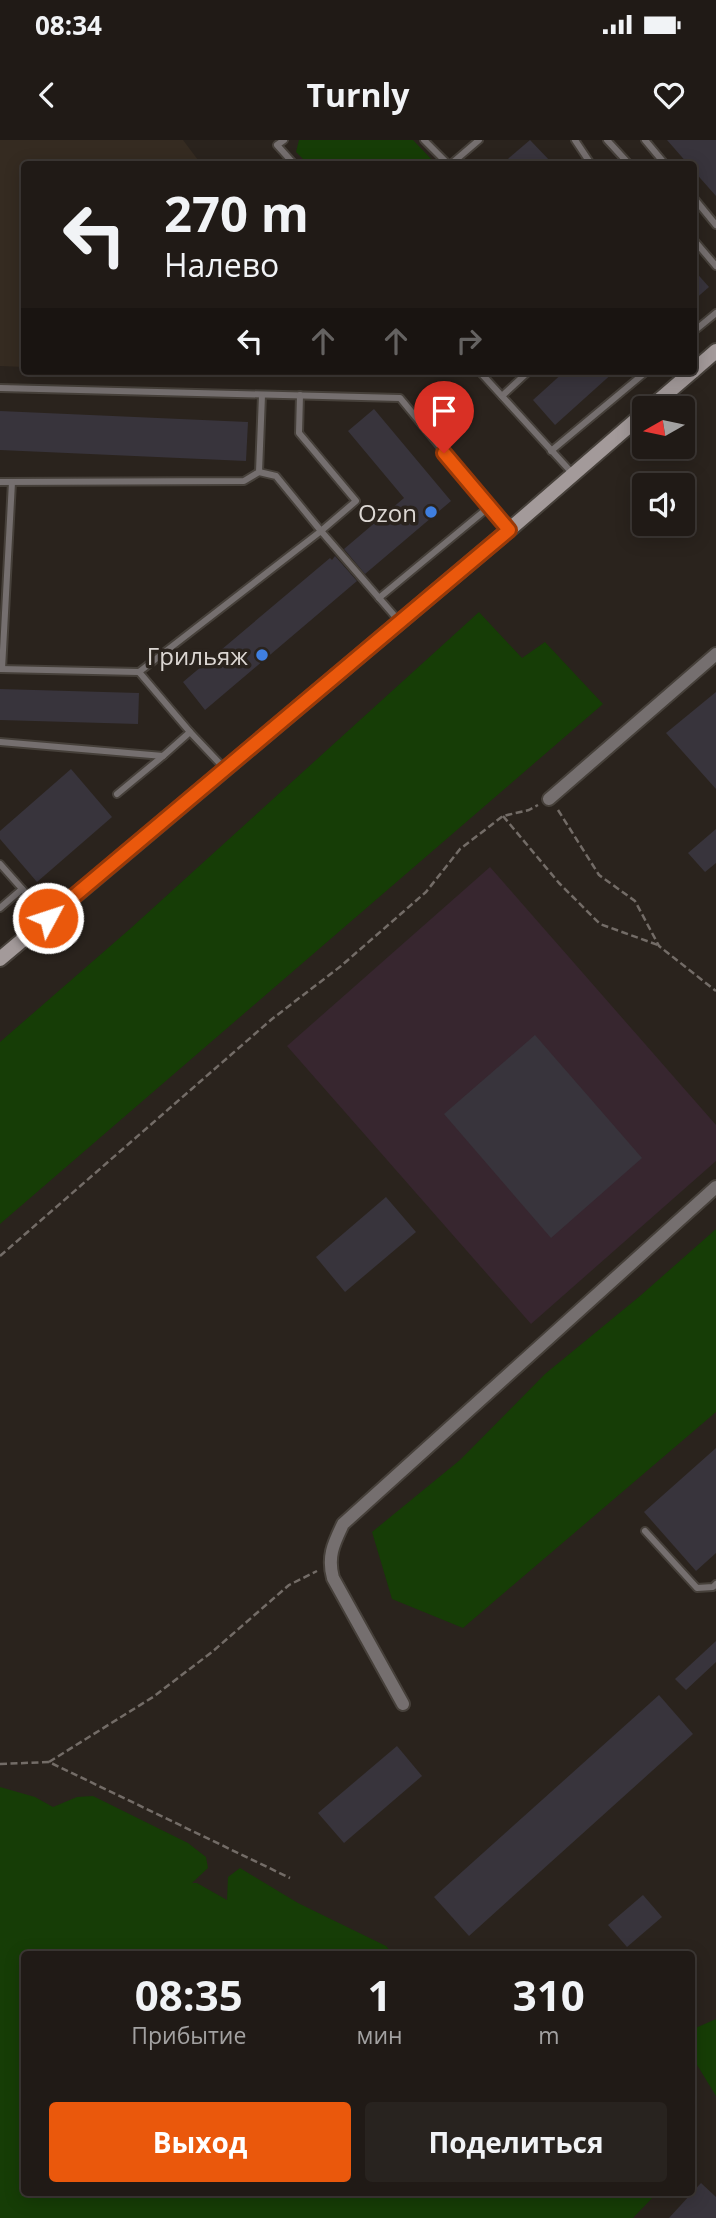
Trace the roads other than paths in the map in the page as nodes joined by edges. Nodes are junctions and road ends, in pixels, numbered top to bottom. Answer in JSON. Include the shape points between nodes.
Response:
{"nodes":[{"id":1,"x":284,"y":140,"type":"edge"},
{"id":2,"x":424,"y":140,"type":"edge"},
{"id":3,"x":478,"y":140,"type":"edge"},
{"id":4,"x":607,"y":140,"type":"edge"},
{"id":5,"x":645,"y":140,"type":"edge"},
{"id":6,"x":579,"y":141,"type":"edge"},
{"id":7,"x":291,"y":161,"type":"edge"},
{"id":8,"x":446,"y":161,"type":"edge"},
{"id":9,"x":453,"y":161,"type":"edge"},
{"id":10,"x":589,"y":161,"type":"edge"},
{"id":11,"x":626,"y":161,"type":"edge"},
{"id":12,"x":662,"y":161,"type":"edge"},
{"id":13,"x":697,"y":202,"type":"edge"},
{"id":14,"x":716,"y":225,"type":"edge"},
{"id":15,"x":697,"y":244,"type":"edge"},
{"id":16,"x":716,"y":266,"type":"edge"},
{"id":17,"x":716,"y":313,"type":"edge"},
{"id":18,"x":697,"y":329,"type":"edge"},
{"id":19,"x":716,"y":351,"type":"edge"},
{"id":20,"x":697,"y":368,"type":"edge"},
{"id":21,"x":483,"y":375,"type":"edge"},
{"id":22,"x":525,"y":375,"type":"edge"},
{"id":23,"x":642,"y":375,"type":"edge"},
{"id":24,"x":688,"y":375,"type":"edge"},
{"id":25,"x":0,"y":388,"type":"edge"},
{"id":26,"x":262,"y":395,"type":"junction"},
{"id":27,"x":300,"y":395,"type":"junction"},
{"id":28,"x":502,"y":396,"type":"junction"},
{"id":29,"x":664,"y":396,"type":"edge"},
{"id":30,"x":632,"y":423,"type":"edge"},
{"id":31,"x":551,"y":451,"type":"junction"},
{"id":32,"x":259,"y":472,"type":"junction"},
{"id":33,"x":573,"y":474,"type":"junction"},
{"id":34,"x":0,"y":482,"type":"edge"},
{"id":35,"x":12,"y":482,"type":"junction"},
{"id":36,"x":489,"y":507,"type":"junction"},
{"id":37,"x":509,"y":530,"type":"junction"},
{"id":38,"x":321,"y":531,"type":"junction"},
{"id":39,"x":379,"y":598,"type":"junction"},
{"id":40,"x":400,"y":622,"type":"junction"},
{"id":41,"x":716,"y":654,"type":"edge"},
{"id":42,"x":1,"y":669,"type":"edge"},
{"id":43,"x":139,"y":672,"type":"junction"},
{"id":44,"x":190,"y":732,"type":"junction"},
{"id":45,"x":0,"y":743,"type":"edge"},
{"id":46,"x":163,"y":755,"type":"junction"},
{"id":47,"x":225,"y":769,"type":"junction"},
{"id":48,"x":117,"y":794,"type":"dead end"},
{"id":49,"x":549,"y":799,"type":"road end"},
{"id":50,"x":0,"y":864,"type":"edge"},
{"id":51,"x":22,"y":889,"type":"junction"},
{"id":52,"x":0,"y":908,"type":"edge"},
{"id":53,"x":48,"y":918,"type":"junction"},
{"id":54,"x":0,"y":959,"type":"edge"},
{"id":55,"x":716,"y":1186,"type":"edge"},
{"id":56,"x":645,"y":1531,"type":"dead end"},
{"id":57,"x":716,"y":1584,"type":"edge"},
{"id":58,"x":403,"y":1704,"type":"dead end"}],
"edges":[{"from":1,"to":7,"type":"lane","via":[[277,145]]},
{"from":2,"to":8,"type":"lane"},
{"from":3,"to":9,"type":"lane"},
{"from":4,"to":11,"type":"lane"},
{"from":5,"to":12,"type":"lane"},
{"from":6,"to":10,"type":"lane"},
{"from":13,"to":14,"type":"lane"},
{"from":15,"to":16,"type":"lane"},
{"from":17,"to":18,"type":"lane"},
{"from":19,"to":20,"type":"street"},
{"from":21,"to":28,"type":"lane"},
{"from":22,"to":28,"type":"lane"},
{"from":23,"to":31,"type":"lane"},
{"from":24,"to":29,"type":"street"},
{"from":25,"to":26,"type":"lane"},
{"from":26,"to":27,"type":"lane"},
{"from":26,"to":32,"type":"lane"},
{"from":27,"to":36,"type":"lane","via":[[400,398]]},
{"from":27,"to":38,"type":"lane","via":[[299,433],[356,501]]},
{"from":28,"to":31,"type":"lane"},
{"from":30,"to":33,"type":"street"},
{"from":31,"to":33,"type":"lane"},
{"from":32,"to":35,"type":"lane","via":[[244,481]]},
{"from":32,"to":38,"type":"lane","via":[[276,477]]},
{"from":33,"to":37,"type":"street"},
{"from":34,"to":35,"type":"lane"},
{"from":35,"to":42,"type":"lane"},
{"from":36,"to":37,"type":"lane"},
{"from":36,"to":39,"type":"lane"},
{"from":37,"to":40,"type":"street"},
{"from":38,"to":39,"type":"lane"},
{"from":38,"to":43,"type":"lane"},
{"from":39,"to":40,"type":"lane"},
{"from":40,"to":47,"type":"street"},
{"from":41,"to":49,"type":"street"},
{"from":42,"to":43,"type":"lane"},
{"from":43,"to":44,"type":"lane"},
{"from":44,"to":46,"type":"lane"},
{"from":44,"to":47,"type":"lane"},
{"from":45,"to":46,"type":"lane"},
{"from":46,"to":48,"type":"lane"},
{"from":47,"to":53,"type":"street"},
{"from":50,"to":51,"type":"lane"},
{"from":51,"to":52,"type":"lane"},
{"from":51,"to":53,"type":"lane"},
{"from":53,"to":54,"type":"street"},
{"from":55,"to":58,"type":"street","via":[[343,1524],[330,1553],[333,1578]]},
{"from":56,"to":57,"type":"lane","via":[[697,1588]]}]}
